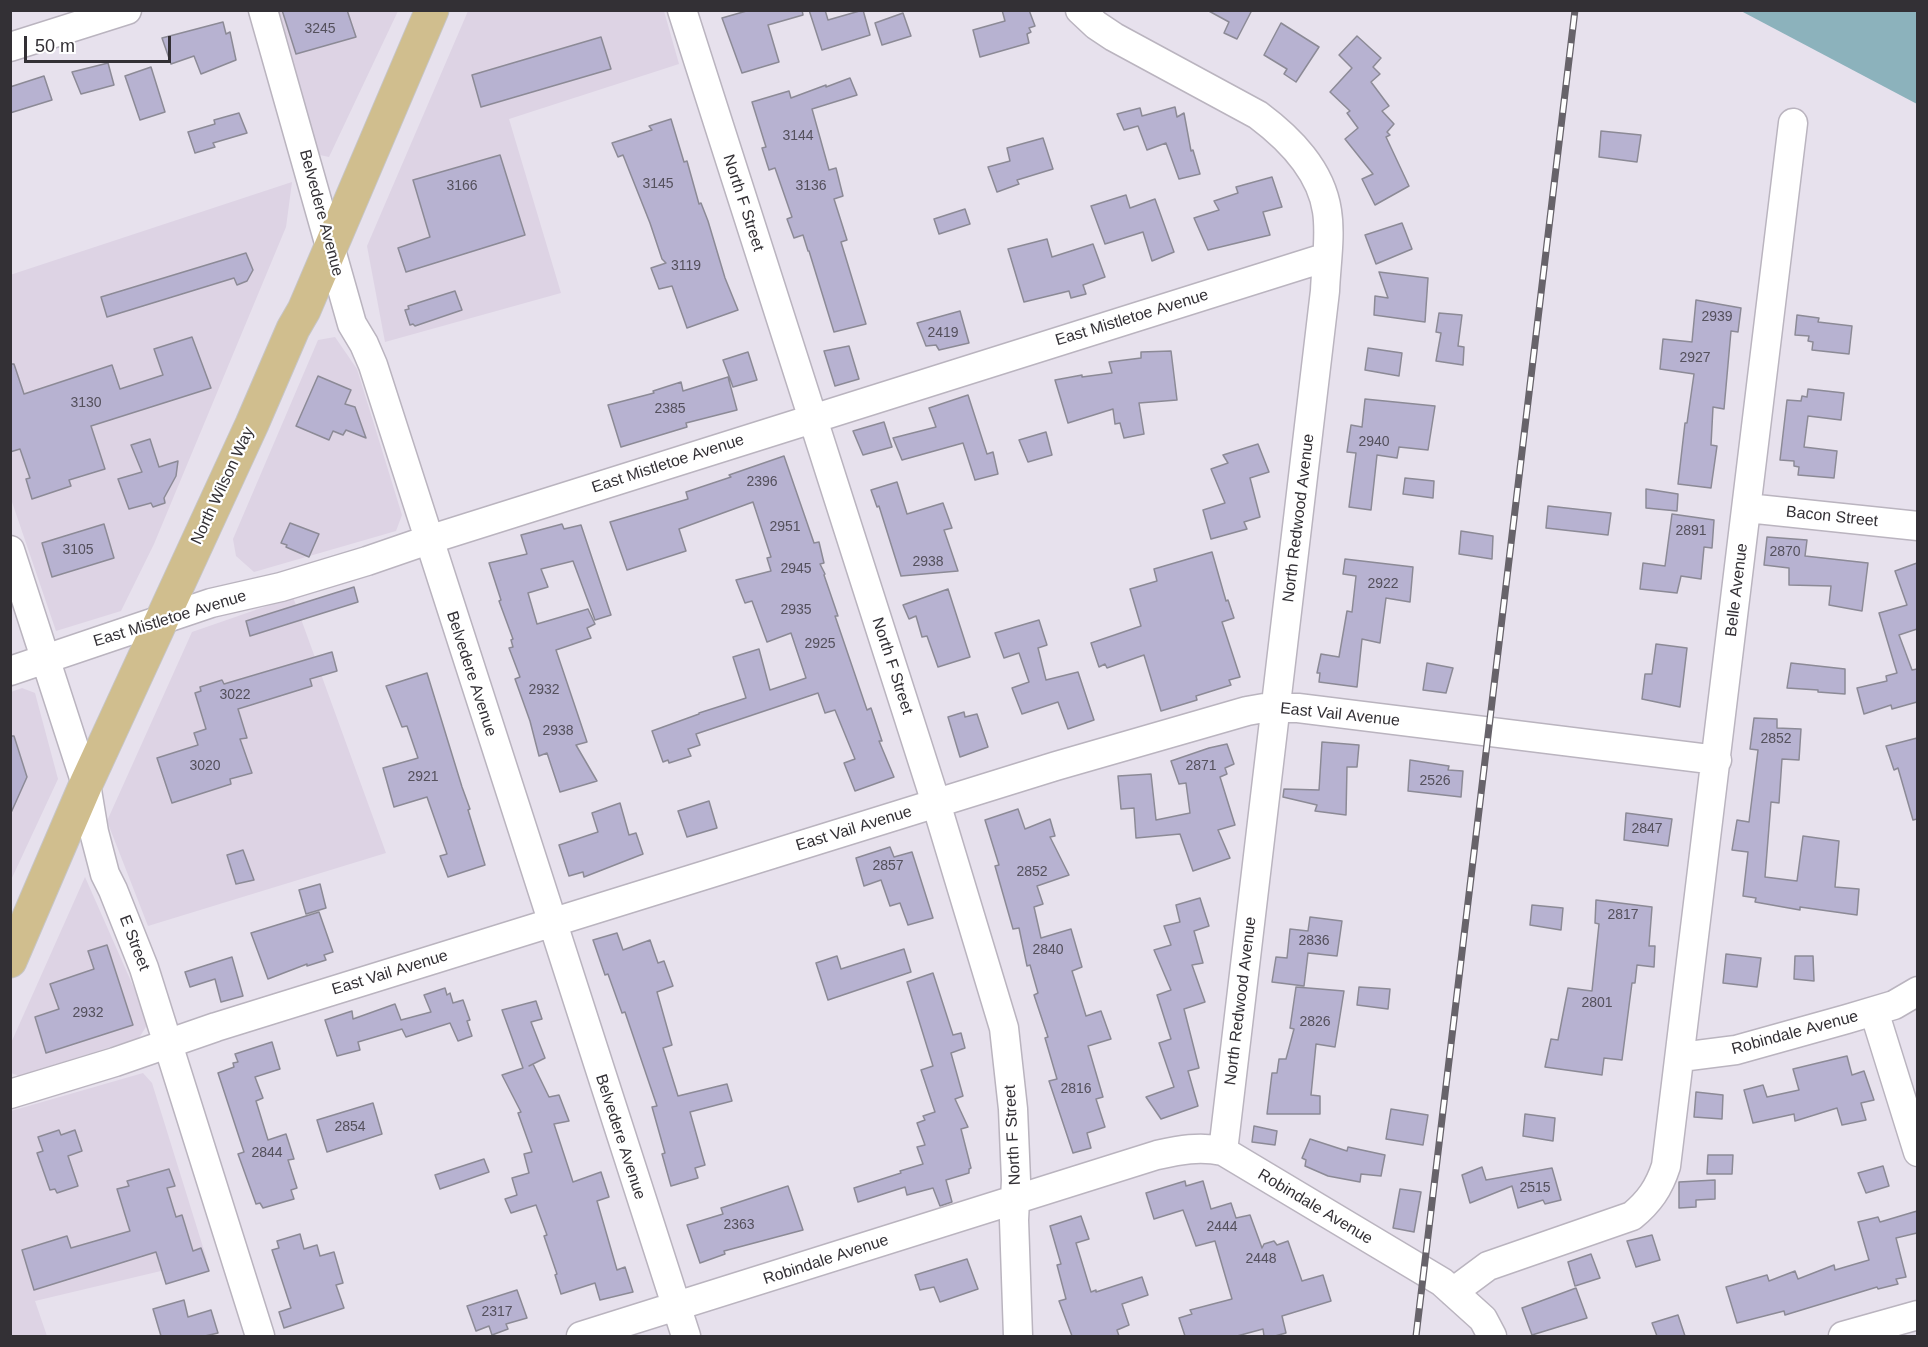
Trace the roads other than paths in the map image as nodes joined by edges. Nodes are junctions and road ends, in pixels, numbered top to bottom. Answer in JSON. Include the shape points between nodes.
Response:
{"nodes":[{"id":1,"x":127,"y":10,"type":"edge"},
{"id":2,"x":263,"y":10,"type":"edge"},
{"id":3,"x":432,"y":10,"type":"edge"},
{"id":4,"x":682,"y":10,"type":"edge"},
{"id":5,"x":1080,"y":10,"type":"edge"},
{"id":6,"x":10,"y":47,"type":"edge"},
{"id":7,"x":1793,"y":123,"type":"dead end"},
{"id":8,"x":331,"y":248,"type":"junction"},
{"id":9,"x":1327,"y":257,"type":"junction"},
{"id":10,"x":812,"y":419,"type":"junction"},
{"id":11,"x":1747,"y":508,"type":"junction"},
{"id":12,"x":1917,"y":526,"type":"edge"},
{"id":13,"x":428,"y":540,"type":"junction"},
{"id":14,"x":10,"y":550,"type":"edge"},
{"id":15,"x":161,"y":621,"type":"junction"},
{"id":16,"x":45,"y":660,"type":"junction"},
{"id":17,"x":10,"y":671,"type":"edge"},
{"id":18,"x":1277,"y":708,"type":"junction"},
{"id":19,"x":1717,"y":760,"type":"junction"},
{"id":20,"x":86,"y":784,"type":"junction"},
{"id":21,"x":936,"y":803,"type":"junction"},
{"id":22,"x":551,"y":923,"type":"junction"},
{"id":23,"x":10,"y":961,"type":"edge"},
{"id":24,"x":1917,"y":991,"type":"edge"},
{"id":25,"x":1874,"y":1011,"type":"junction"},
{"id":26,"x":168,"y":1043,"type":"junction"},
{"id":27,"x":1681,"y":1057,"type":"junction"},
{"id":28,"x":10,"y":1094,"type":"edge"},
{"id":29,"x":1223,"y":1152,"type":"junction"},
{"id":30,"x":1917,"y":1152,"type":"edge"},
{"id":31,"x":1015,"y":1200,"type":"junction"},
{"id":32,"x":1453,"y":1293,"type":"junction"},
{"id":33,"x":675,"y":1307,"type":"junction"},
{"id":34,"x":1917,"y":1315,"type":"edge"},
{"id":35,"x":260,"y":1336,"type":"edge"},
{"id":36,"x":581,"y":1336,"type":"edge"},
{"id":37,"x":686,"y":1336,"type":"edge"},
{"id":38,"x":1018,"y":1336,"type":"edge"},
{"id":39,"x":1492,"y":1336,"type":"edge"},
{"id":40,"x":1843,"y":1336,"type":"edge"}],
"edges":[{"from":1,"to":6,"type":"street"},
{"from":2,"to":8,"type":"street","name":"Belvedere Avenue"},
{"from":3,"to":8,"type":"main road","name":"North Wilson Way"},
{"from":4,"to":10,"type":"street","name":"North F Street"},
{"from":5,"to":9,"type":"street","name":"North Redwood Avenue","via":[[1114,37],[1279,130],[1306,161],[1320,187],[1328,214]]},
{"from":7,"to":11,"type":"street","name":"Belle Avenue"},
{"from":8,"to":13,"type":"street","name":"Belvedere Avenue","via":[[352,324],[372,365]]},
{"from":8,"to":15,"type":"main road","name":"North Wilson Way"},
{"from":9,"to":10,"type":"street","name":"East Mistletoe Avenue"},
{"from":9,"to":18,"type":"street","name":"North Redwood Avenue"},
{"from":10,"to":13,"type":"street","name":"East Mistletoe Avenue"},
{"from":10,"to":21,"type":"street","name":"North F Street"},
{"from":11,"to":12,"type":"street","name":"Bacon Street"},
{"from":11,"to":19,"type":"street","name":"Belle Avenue"},
{"from":13,"to":15,"type":"street","name":"East Mistletoe Avenue"},
{"from":13,"to":22,"type":"street","name":"Belvedere Avenue"},
{"from":14,"to":16,"type":"street","name":"E Street"},
{"from":15,"to":16,"type":"street","name":"East Mistletoe Avenue"},
{"from":15,"to":20,"type":"main road","name":"North Wilson Way"},
{"from":16,"to":17,"type":"street","name":"East Mistletoe Avenue"},
{"from":16,"to":20,"type":"street","name":"E Street"},
{"from":18,"to":19,"type":"street","name":"East Vail Avenue"},
{"from":18,"to":21,"type":"street","name":"East Vail Avenue","via":[[1217,718]]},
{"from":18,"to":29,"type":"street","name":"North Redwood Avenue"},
{"from":19,"to":27,"type":"street","name":"Belle Avenue"},
{"from":20,"to":23,"type":"main road","name":"North Wilson Way"},
{"from":20,"to":26,"type":"street","name":"E Street","via":[[105,874],[144,968]]},
{"from":21,"to":22,"type":"street","name":"East Vail Avenue"},
{"from":21,"to":31,"type":"street","name":"North F Street","via":[[1004,1028],[1013,1108]]},
{"from":22,"to":26,"type":"street","name":"East Vail Avenue"},
{"from":22,"to":33,"type":"street","name":"Belvedere Avenue"},
{"from":24,"to":25,"type":"street","name":"Robindale Avenue"},
{"from":25,"to":27,"type":"street","name":"Robindale Avenue","via":[[1736,1050]]},
{"from":25,"to":30,"type":"street"},
{"from":26,"to":28,"type":"street","name":"East Vail Avenue"},
{"from":26,"to":35,"type":"street","name":"E Street"},
{"from":27,"to":32,"type":"street","via":[[1666,1166],[1660,1185],[1646,1205],[1619,1222],[1488,1266]]},
{"from":29,"to":31,"type":"street","name":"Robindale Avenue","via":[[1191,1148],[1157,1155]]},
{"from":29,"to":32,"type":"street","name":"Robindale Avenue","via":[[1442,1282]]},
{"from":31,"to":33,"type":"street","name":"Robindale Avenue"},
{"from":31,"to":38,"type":"street","name":"North F Street"},
{"from":32,"to":39,"type":"street","name":"Robindale Avenue","via":[[1483,1319]]},
{"from":33,"to":36,"type":"street","name":"Robindale Avenue"},
{"from":33,"to":37,"type":"street","name":"Belvedere Avenue"},
{"from":34,"to":40,"type":"street"}]}
